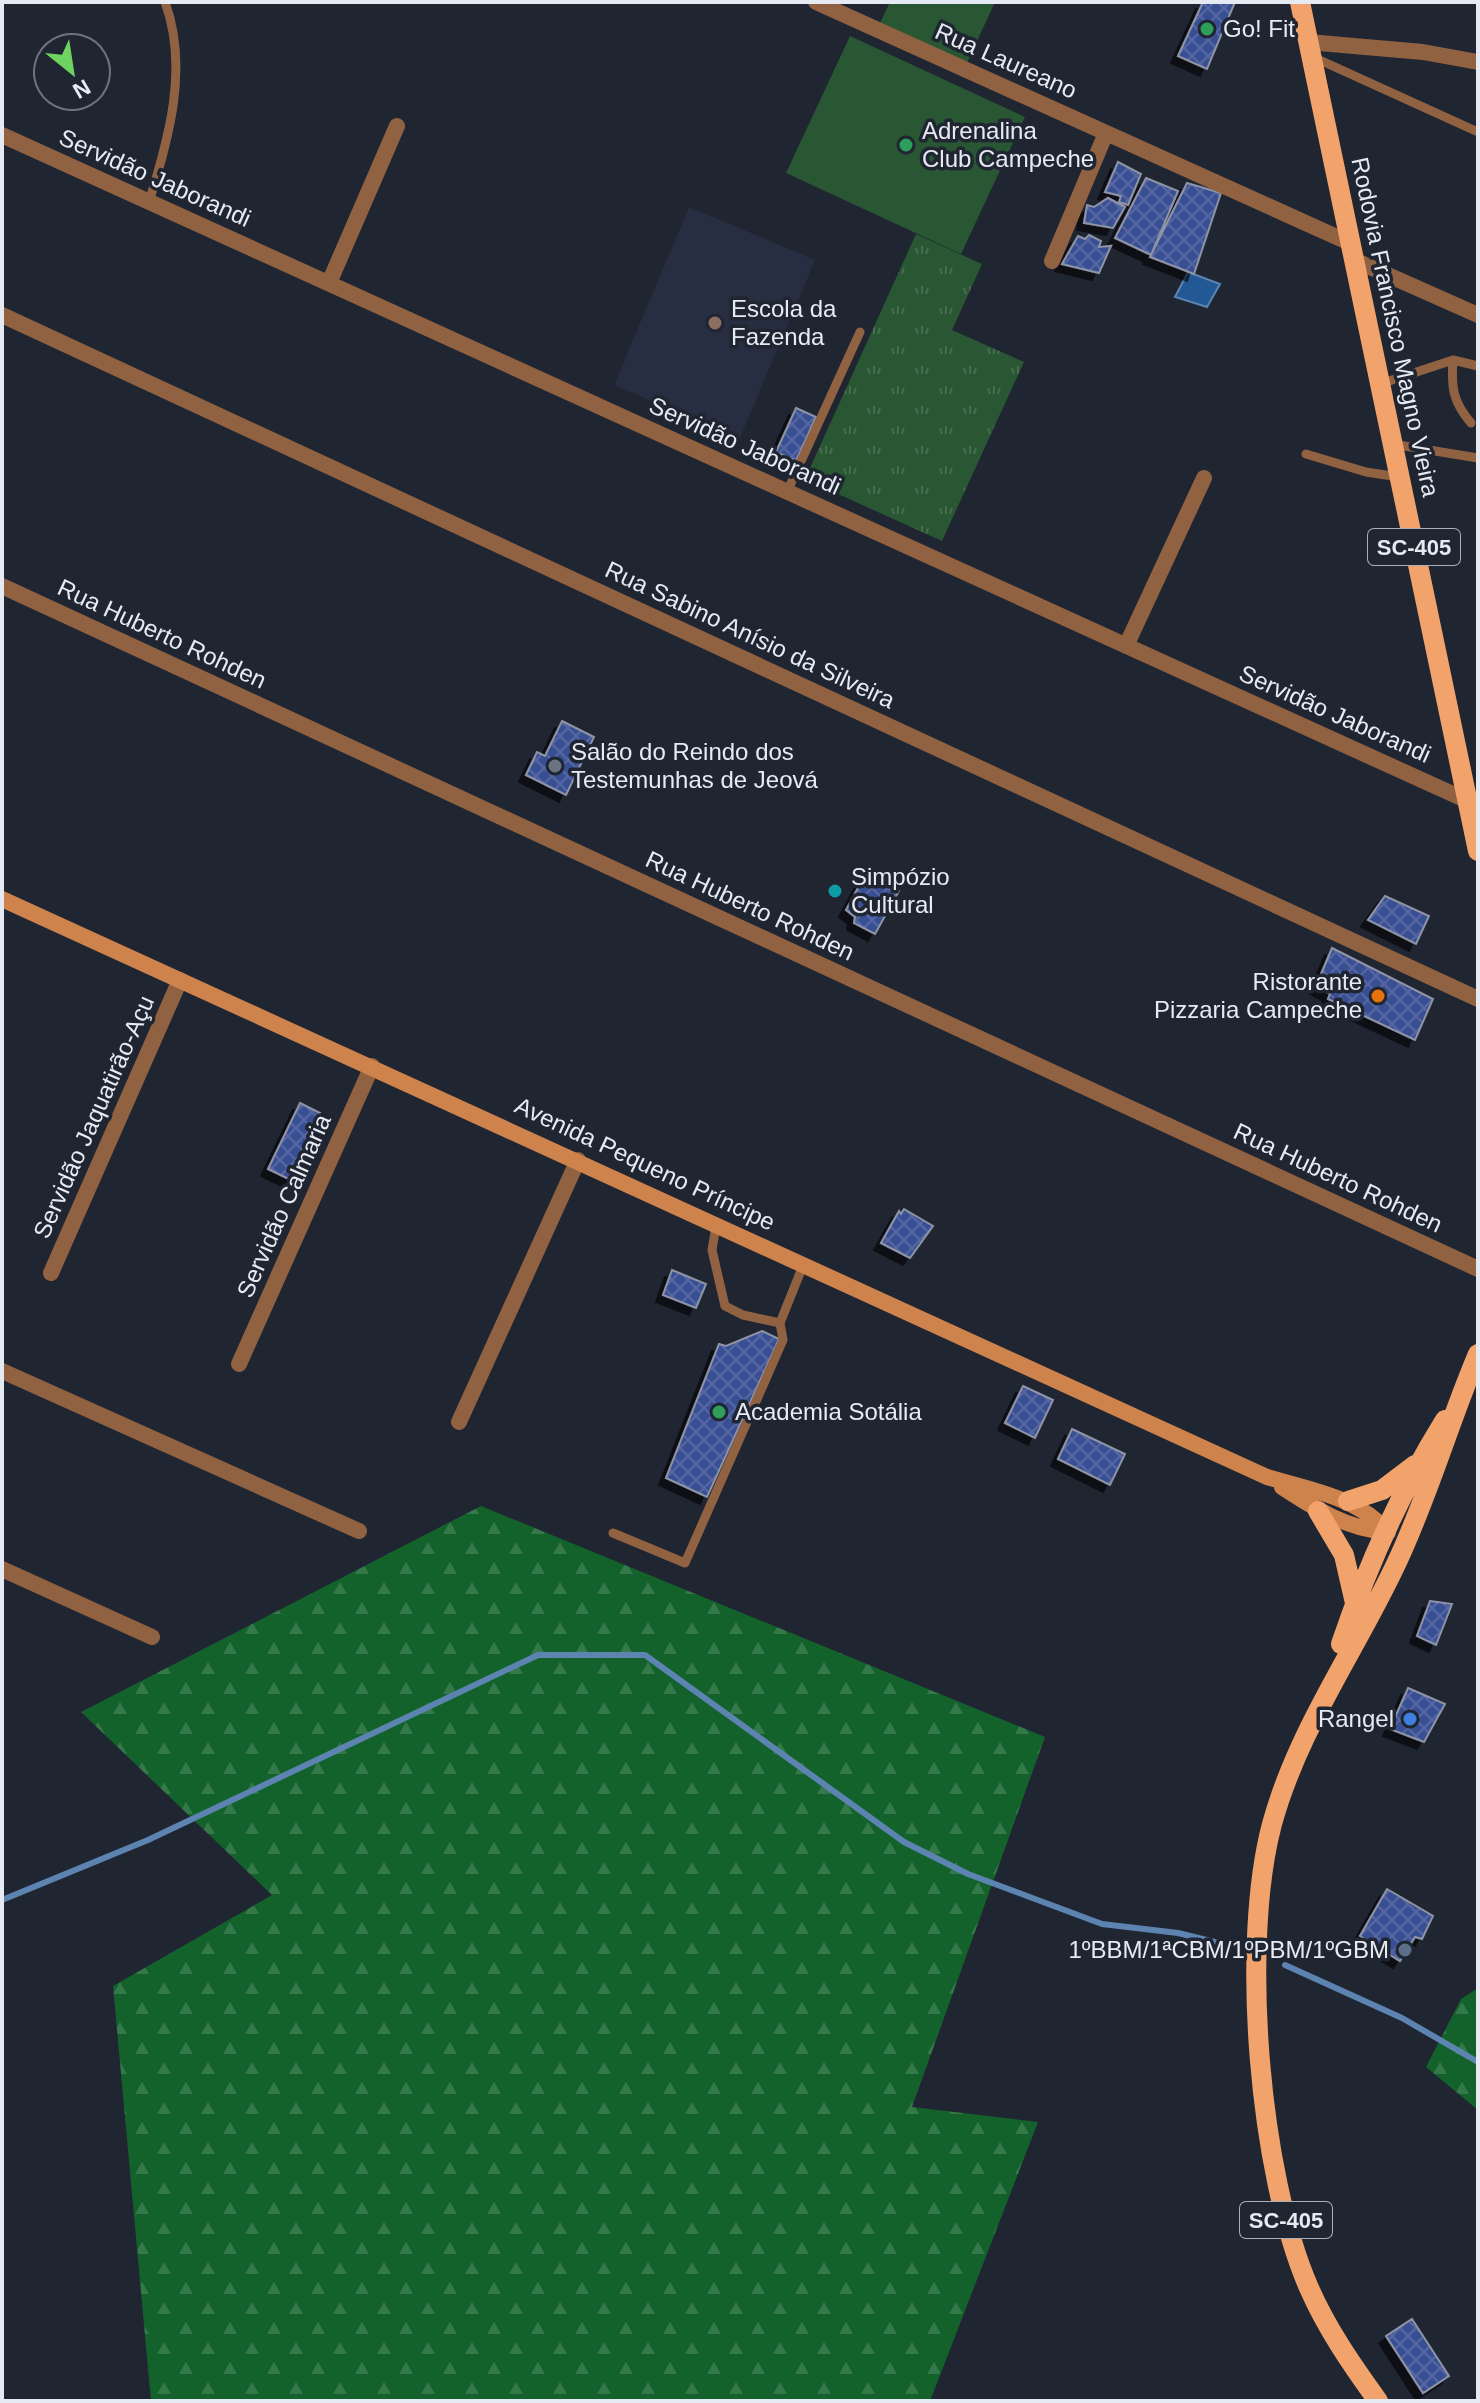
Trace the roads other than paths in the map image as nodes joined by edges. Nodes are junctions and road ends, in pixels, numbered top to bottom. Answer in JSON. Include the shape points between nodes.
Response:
{"nodes":[{"id":1,"x":165,"y":2,"type":"edge"},
{"id":2,"x":816,"y":2,"type":"edge"},
{"id":3,"x":1300,"y":2,"type":"edge"},
{"id":4,"x":1310,"y":50,"type":"junction"},
{"id":5,"x":1478,"y":62,"type":"edge"},
{"id":6,"x":397,"y":126,"type":"dead end"},
{"id":7,"x":1478,"y":132,"type":"edge"},
{"id":8,"x":1106,"y":133,"type":"junction"},
{"id":9,"x":2,"y":135,"type":"edge"},
{"id":10,"x":149,"y":202,"type":"junction"},
{"id":11,"x":1352,"y":252,"type":"junction"},
{"id":12,"x":1052,"y":261,"type":"dead end"},
{"id":13,"x":329,"y":283,"type":"junction"},
{"id":14,"x":2,"y":315,"type":"edge"},
{"id":15,"x":1478,"y":315,"type":"edge"},
{"id":16,"x":860,"y":332,"type":"dead end"},
{"id":17,"x":1453,"y":360,"type":"junction"},
{"id":18,"x":1478,"y":366,"type":"edge"},
{"id":19,"x":1380,"y":384,"type":"junction"},
{"id":20,"x":1471,"y":423,"type":"dead end"},
{"id":21,"x":1392,"y":444,"type":"junction"},
{"id":22,"x":1306,"y":454,"type":"dead end"},
{"id":23,"x":1478,"y":458,"type":"edge"},
{"id":24,"x":1399,"y":477,"type":"junction"},
{"id":25,"x":1204,"y":478,"type":"dead end"},
{"id":26,"x":787,"y":492,"type":"junction"},
{"id":27,"x":2,"y":586,"type":"edge"},
{"id":28,"x":1126,"y":646,"type":"junction"},
{"id":29,"x":1468,"y":801,"type":"junction"},
{"id":30,"x":1477,"y":840,"type":"edge"},
{"id":31,"x":2,"y":899,"type":"edge"},
{"id":32,"x":180,"y":980,"type":"junction"},
{"id":33,"x":1478,"y":999,"type":"edge"},
{"id":34,"x":372,"y":1066,"type":"junction"},
{"id":35,"x":578,"y":1160,"type":"junction"},
{"id":36,"x":716,"y":1226,"type":"junction"},
{"id":37,"x":804,"y":1263,"type":"junction"},
{"id":38,"x":1478,"y":1269,"type":"edge"},
{"id":39,"x":51,"y":1273,"type":"dead end"},
{"id":40,"x":780,"y":1323,"type":"junction"},
{"id":41,"x":1478,"y":1354,"type":"edge"},
{"id":42,"x":239,"y":1364,"type":"dead end"},
{"id":43,"x":2,"y":1371,"type":"edge"},
{"id":44,"x":1460,"y":1396,"type":"junction"},
{"id":45,"x":459,"y":1422,"type":"dead end"},
{"id":46,"x":1418,"y":1463,"type":"junction"},
{"id":47,"x":1267,"y":1477,"type":"junction"},
{"id":48,"x":1348,"y":1501,"type":"junction"},
{"id":49,"x":1318,"y":1511,"type":"junction"},
{"id":50,"x":359,"y":1531,"type":"dead end"},
{"id":51,"x":613,"y":1533,"type":"dead end"},
{"id":52,"x":1397,"y":1536,"type":"junction"},
{"id":53,"x":2,"y":1569,"type":"edge"},
{"id":54,"x":1355,"y":1603,"type":"junction"},
{"id":55,"x":152,"y":1637,"type":"dead end"},
{"id":56,"x":1325,"y":1695,"type":"junction"},
{"id":57,"x":1378,"y":2401,"type":"edge"}],
"edges":[{"from":1,"to":10,"type":"lane","via":[[176,57],[173,108],[168,146]]},
{"from":2,"to":8,"type":"street","name":"Rua Laureano"},
{"from":3,"to":4,"type":"main road","name":"Rodovia Francisco Magno Vieira","number":"SC-405"},
{"from":4,"to":5,"type":"street","via":[[1423,52]]},
{"from":4,"to":7,"type":"lane"},
{"from":4,"to":11,"type":"main road","name":"Rodovia Francisco Magno Vieira","number":"SC-405"},
{"from":6,"to":13,"type":"street"},
{"from":8,"to":11,"type":"street","name":"Rua Laureano"},
{"from":8,"to":12,"type":"street"},
{"from":9,"to":10,"type":"street","name":"Servidão Jaborandi"},
{"from":10,"to":13,"type":"street","name":"Servidão Jaborandi"},
{"from":11,"to":15,"type":"street","name":"Rua Laureano"},
{"from":11,"to":19,"type":"main road","name":"Rodovia Francisco Magno Vieira","number":"SC-405"},
{"from":13,"to":26,"type":"street","name":"Servidão Jaborandi"},
{"from":14,"to":33,"type":"street","name":"Rua Sabino Anísio da Silveira"},
{"from":16,"to":26,"type":"lane"},
{"from":17,"to":18,"type":"lane"},
{"from":17,"to":19,"type":"lane"},
{"from":17,"to":20,"type":"lane","via":[[1452,395]]},
{"from":19,"to":21,"type":"main road","name":"Rodovia Francisco Magno Vieira","number":"SC-405"},
{"from":21,"to":23,"type":"lane"},
{"from":21,"to":24,"type":"main road","name":"Rodovia Francisco Magno Vieira","number":"SC-405"},
{"from":22,"to":24,"type":"lane"},
{"from":24,"to":29,"type":"main road","name":"Rodovia Francisco Magno Vieira","number":"SC-405"},
{"from":25,"to":28,"type":"street"},
{"from":26,"to":28,"type":"street","name":"Servidão Jaborandi"},
{"from":27,"to":38,"type":"street","name":"Rua Huberto Rohden"},
{"from":28,"to":29,"type":"street","name":"Servidão Jaborandi"},
{"from":29,"to":30,"type":"main road","name":"Rodovia Francisco Magno Vieira","number":"SC-405"},
{"from":31,"to":32,"type":"main road","name":"Avenida Pequeno Príncipe"},
{"from":32,"to":34,"type":"main road","name":"Avenida Pequeno Príncipe"},
{"from":32,"to":39,"type":"street","name":"Servidão Jaquatirão-Açu"},
{"from":34,"to":35,"type":"main road","name":"Avenida Pequeno Príncipe"},
{"from":34,"to":42,"type":"street","name":"Servidão Calmaria"},
{"from":35,"to":36,"type":"main road","name":"Avenida Pequeno Príncipe"},
{"from":35,"to":45,"type":"street"},
{"from":36,"to":37,"type":"main road","name":"Avenida Pequeno Príncipe"},
{"from":36,"to":40,"type":"lane","via":[[712,1250],[725,1306]]},
{"from":37,"to":40,"type":"lane"},
{"from":37,"to":47,"type":"main road","name":"Avenida Pequeno Príncipe"},
{"from":40,"to":51,"type":"lane","via":[[783,1340],[685,1563]]},
{"from":41,"to":44,"type":"main road","number":"SC-405"},
{"from":43,"to":50,"type":"street"},
{"from":44,"to":46,"type":"main road","number":"SC-405"},
{"from":44,"to":52,"type":"main road","number":"SC-405","via":[[1441,1458]]},
{"from":46,"to":48,"type":"main road","via":[[1382,1490]]},
{"from":46,"to":52,"type":"main road","number":"SC-405"},
{"from":47,"to":48,"type":"main road","name":"Avenida Pequeno Príncipe"},
{"from":47,"to":49,"type":"main road","name":"Avenida Pequeno Príncipe"},
{"from":48,"to":52,"type":"main road","name":"Avenida Pequeno Príncipe"},
{"from":49,"to":52,"type":"main road","name":"Avenida Pequeno Príncipe"},
{"from":49,"to":54,"type":"main road","via":[[1344,1555]]},
{"from":52,"to":54,"type":"main road","number":"SC-405"},
{"from":52,"to":56,"type":"main road","number":"SC-405"},
{"from":53,"to":55,"type":"street"},
{"from":54,"to":56,"type":"main road","number":"SC-405"},
{"from":56,"to":57,"type":"main road","number":"SC-405","via":[[1282,1791],[1265,1863],[1257,1966],[1264,2083],[1278,2188],[1292,2244],[1331,2332]]}]}
